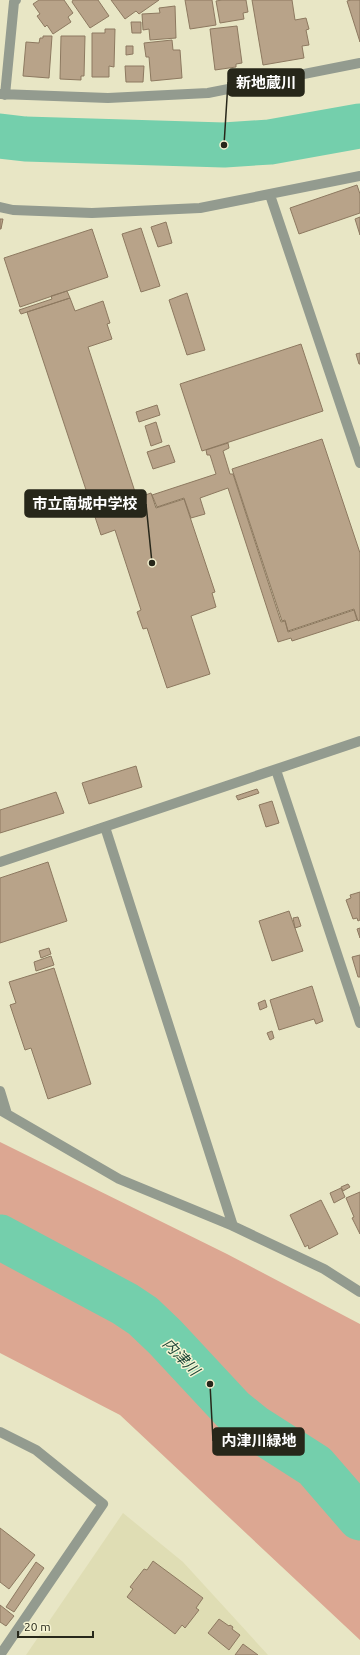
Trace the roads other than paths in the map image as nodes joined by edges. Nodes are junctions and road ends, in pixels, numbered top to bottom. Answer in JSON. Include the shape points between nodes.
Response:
{"nodes":[{"id":1,"x":16,"y":0,"type":"edge"},
{"id":2,"x":360,"y":63,"type":"edge"},
{"id":3,"x":2,"y":95,"type":"edge"},
{"id":4,"x":360,"y":176,"type":"edge"},
{"id":5,"x":270,"y":195,"type":"junction"},
{"id":6,"x":0,"y":207,"type":"edge"},
{"id":7,"x":360,"y":463,"type":"edge"},
{"id":8,"x":360,"y":741,"type":"edge"},
{"id":9,"x":276,"y":770,"type":"junction"},
{"id":10,"x":105,"y":828,"type":"junction"},
{"id":11,"x":0,"y":862,"type":"edge"},
{"id":12,"x":360,"y":1023,"type":"edge"},
{"id":13,"x":0,"y":1091,"type":"edge"},
{"id":14,"x":4,"y":1112,"type":"edge"},
{"id":15,"x":233,"y":1226,"type":"junction"},
{"id":16,"x":360,"y":1292,"type":"edge"},
{"id":17,"x":0,"y":1432,"type":"edge"},
{"id":18,"x":0,"y":1655,"type":"edge"}],
"edges":[{"from":1,"to":3,"type":"street"},
{"from":2,"to":3,"type":"street","via":[[208,93],[108,98]]},
{"from":4,"to":5,"type":"street"},
{"from":5,"to":6,"type":"street","via":[[200,208],[108,212],[13,210]]},
{"from":5,"to":7,"type":"street"},
{"from":8,"to":9,"type":"street"},
{"from":9,"to":10,"type":"street"},
{"from":9,"to":12,"type":"street"},
{"from":10,"to":11,"type":"street"},
{"from":10,"to":15,"type":"street"},
{"from":13,"to":14,"type":"street"},
{"from":14,"to":15,"type":"street","via":[[119,1179]]},
{"from":15,"to":16,"type":"street","via":[[324,1269]]},
{"from":17,"to":18,"type":"street","via":[[36,1450],[103,1504]]}]}
